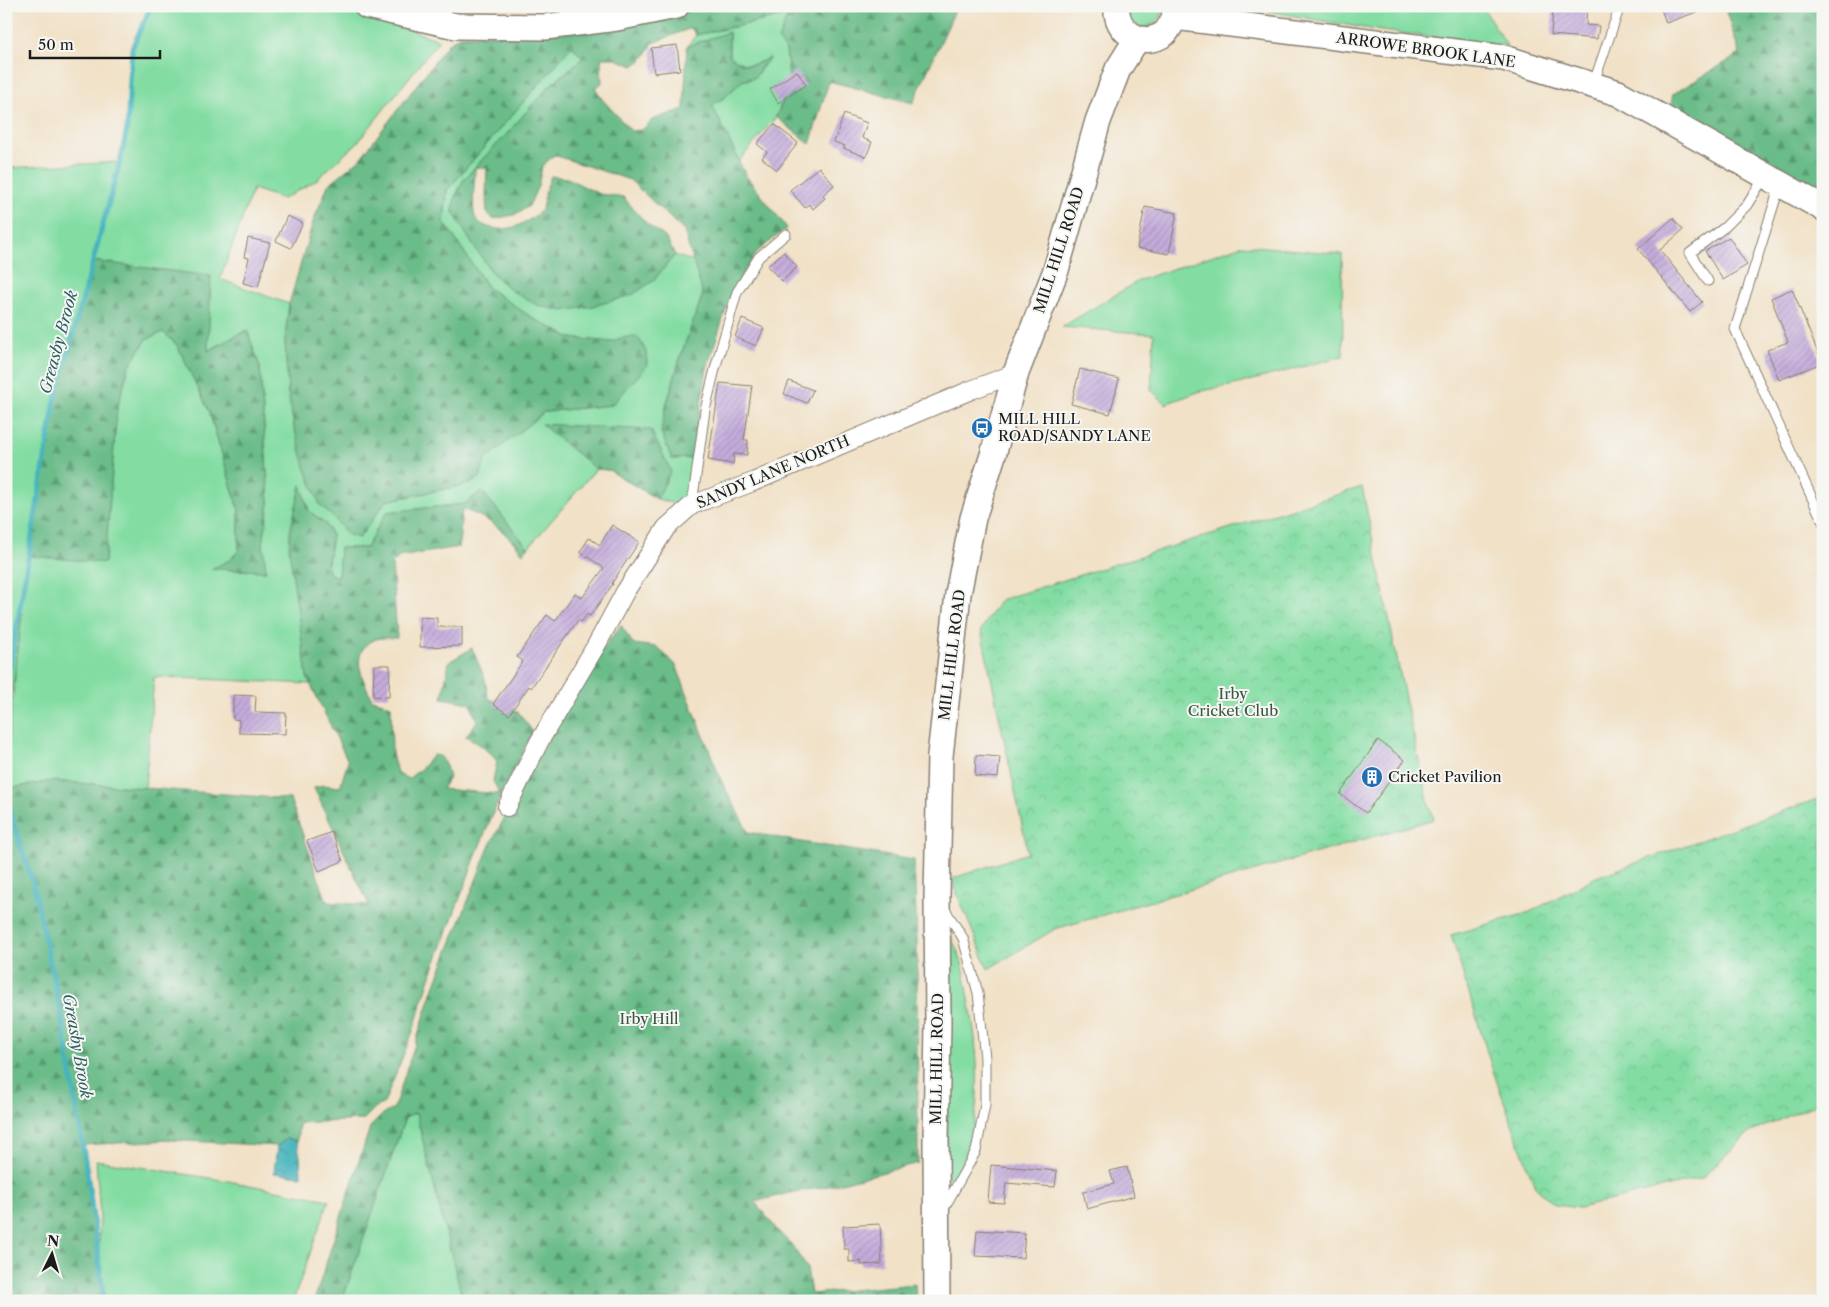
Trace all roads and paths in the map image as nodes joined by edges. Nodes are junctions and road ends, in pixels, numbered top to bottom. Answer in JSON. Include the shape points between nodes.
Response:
{"nodes":[{"id":1,"x":367,"y":6,"type":"edge"},
{"id":2,"x":676,"y":6,"type":"edge"},
{"id":3,"x":1620,"y":6,"type":"edge"},
{"id":4,"x":1114,"y":7,"type":"edge"},
{"id":5,"x":1174,"y":12,"type":"edge"},
{"id":6,"x":1137,"y":39,"type":"junction"},
{"id":7,"x":1593,"y":85,"type":"junction"},
{"id":8,"x":1773,"y":180,"type":"junction"},
{"id":9,"x":1823,"y":208,"type":"edge"},
{"id":10,"x":786,"y":234,"type":"dead end"},
{"id":11,"x":1708,"y":282,"type":"dead end"},
{"id":12,"x":1016,"y":373,"type":"junction"},
{"id":13,"x":692,"y":504,"type":"junction"},
{"id":14,"x":1823,"y":522,"type":"edge"},
{"id":15,"x":507,"y":807,"type":"dead end"},
{"id":16,"x":937,"y":897,"type":"junction"},
{"id":17,"x":936,"y":1225,"type":"junction"},
{"id":18,"x":937,"y":1301,"type":"edge"}],
"edges":[{"from":1,"to":2,"type":"street","via":[[456,26],[544,27],[617,18]]},
{"from":3,"to":7,"type":"lane"},
{"from":4,"to":6,"type":"street","via":[[1123,30]]},
{"from":5,"to":6,"type":"street","via":[[1164,33],[1154,38]]},
{"from":5,"to":7,"type":"street","name":"ARROWE BROOK LANE","via":[[1504,58]]},
{"from":6,"to":12,"type":"street","name":"MILL HILL ROAD","via":[[1118,69],[1098,121],[1056,270]]},
{"from":7,"to":8,"type":"street","name":"ARROWE BROOK LANE","via":[[1618,93]]},
{"from":8,"to":9,"type":"street","name":"ARROWE BROOK LANE"},
{"from":8,"to":11,"type":"lane","via":[[1725,227],[1690,253]]},
{"from":8,"to":14,"type":"lane","via":[[1735,329]]},
{"from":10,"to":13,"type":"lane","via":[[759,257],[737,292],[706,410]]},
{"from":12,"to":13,"type":"street","name":"SANDY LANE NORTH"},
{"from":12,"to":16,"type":"street","name":"MILL HILL ROAD","via":[[973,518],[958,594],[940,756]]},
{"from":13,"to":15,"type":"street","name":"SANDY LANE NORTH","via":[[666,528],[625,592],[539,742]]},
{"from":16,"to":17,"type":"street","name":"MILL HILL ROAD"},
{"from":16,"to":17,"type":"lane","via":[[964,938],[978,993],[985,1058],[985,1105],[976,1151]]},
{"from":17,"to":18,"type":"street","name":"MILL HILL ROAD"}]}
